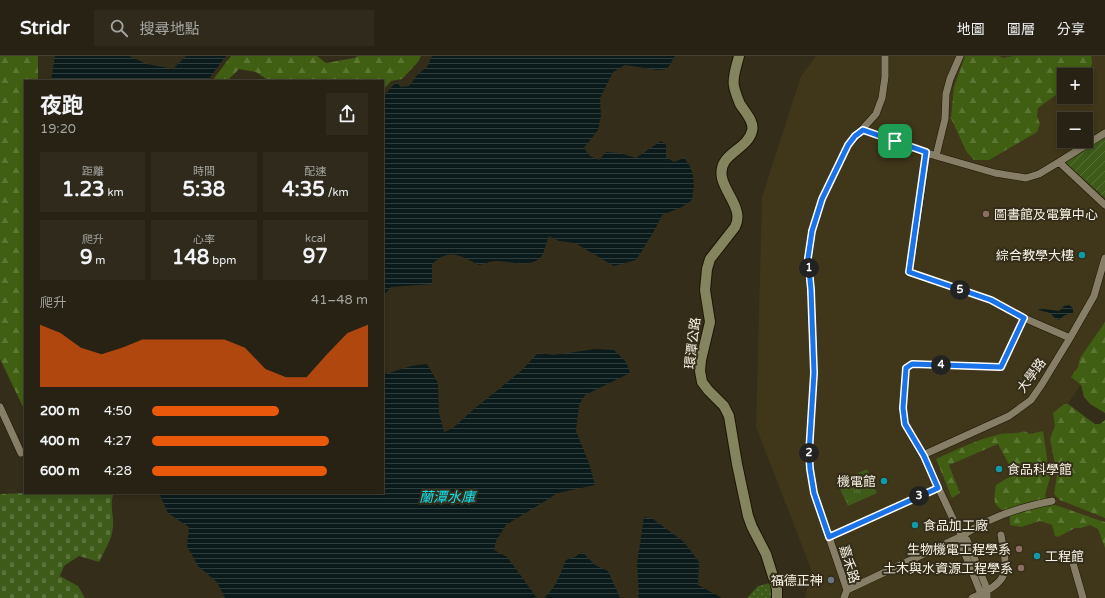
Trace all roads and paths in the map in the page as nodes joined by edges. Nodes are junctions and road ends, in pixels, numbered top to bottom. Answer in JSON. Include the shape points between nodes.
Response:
{"nodes":[{"id":1,"x":739,"y":56,"type":"edge"},
{"id":2,"x":885,"y":56,"type":"edge"},
{"id":3,"x":960,"y":56,"type":"edge"},
{"id":4,"x":863,"y":130,"type":"junction"},
{"id":5,"x":1105,"y":133,"type":"edge"},
{"id":6,"x":926,"y":152,"type":"junction"},
{"id":7,"x":936,"y":156,"type":"junction"},
{"id":8,"x":1059,"y":162,"type":"junction"},
{"id":9,"x":1105,"y":205,"type":"edge"},
{"id":10,"x":1105,"y":258,"type":"edge"},
{"id":11,"x":1024,"y":318,"type":"junction"},
{"id":12,"x":1070,"y":338,"type":"junction"},
{"id":13,"x":0,"y":407,"type":"edge"},
{"id":14,"x":21,"y":454,"type":"dead end"},
{"id":15,"x":924,"y":456,"type":"junction"},
{"id":16,"x":938,"y":488,"type":"junction"},
{"id":17,"x":1052,"y":501,"type":"dead end"},
{"id":18,"x":1001,"y":534,"type":"dead end"},
{"id":19,"x":962,"y":536,"type":"junction"},
{"id":20,"x":829,"y":537,"type":"junction"},
{"id":21,"x":1073,"y":563,"type":"dead end"},
{"id":22,"x":847,"y":590,"type":"junction"},
{"id":23,"x":984,"y":595,"type":"edge"},
{"id":24,"x":778,"y":598,"type":"edge"},
{"id":25,"x":844,"y":598,"type":"edge"},
{"id":26,"x":972,"y":598,"type":"edge"},
{"id":27,"x":1083,"y":598,"type":"edge"}],
"edges":[{"from":1,"to":24,"type":"street","name":"環潭公路","via":[[734,85],[752,124],[752,131],[748,140],[725,160],[722,168],[722,178],[738,215],[735,227],[710,259],[707,269],[705,290],[710,322],[700,360],[700,371],[702,382],[724,406],[729,416],[748,516],[766,554]]},
{"from":2,"to":4,"type":"street","name":"嘉禾路","via":[[882,98],[876,114]]},
{"from":3,"to":7,"type":"street","via":[[946,94],[945,118]]},
{"from":4,"to":6,"type":"street"},
{"from":4,"to":20,"type":"street","name":"嘉禾路","via":[[848,145],[822,199],[812,231],[808,258],[814,373],[810,469],[814,493]]},
{"from":5,"to":8,"type":"street"},
{"from":6,"to":7,"type":"street"},
{"from":6,"to":11,"type":"street","via":[[909,272],[991,300]]},
{"from":7,"to":8,"type":"street","via":[[996,173],[1026,178],[1040,174]]},
{"from":8,"to":9,"type":"street"},
{"from":10,"to":12,"type":"street","name":"大學路","via":[[1094,296]]},
{"from":11,"to":12,"type":"street"},
{"from":11,"to":15,"type":"street","via":[[1001,367],[912,364],[906,368],[903,408],[905,424]]},
{"from":12,"to":15,"type":"street","name":"大學路","via":[[1031,400],[1009,416]]},
{"from":13,"to":14,"type":"street"},
{"from":15,"to":16,"type":"street"},
{"from":16,"to":19,"type":"street"},
{"from":16,"to":20,"type":"street"},
{"from":17,"to":19,"type":"street","via":[[1015,509],[973,528]]},
{"from":18,"to":23,"type":"street","via":[[1006,558],[1003,579]]},
{"from":19,"to":22,"type":"street"},
{"from":19,"to":23,"type":"street","via":[[967,540]]},
{"from":20,"to":22,"type":"street","name":"嘉禾路"},
{"from":21,"to":27,"type":"street"},
{"from":22,"to":25,"type":"street","name":"嘉禾路"},
{"from":23,"to":26,"type":"street"}]}
